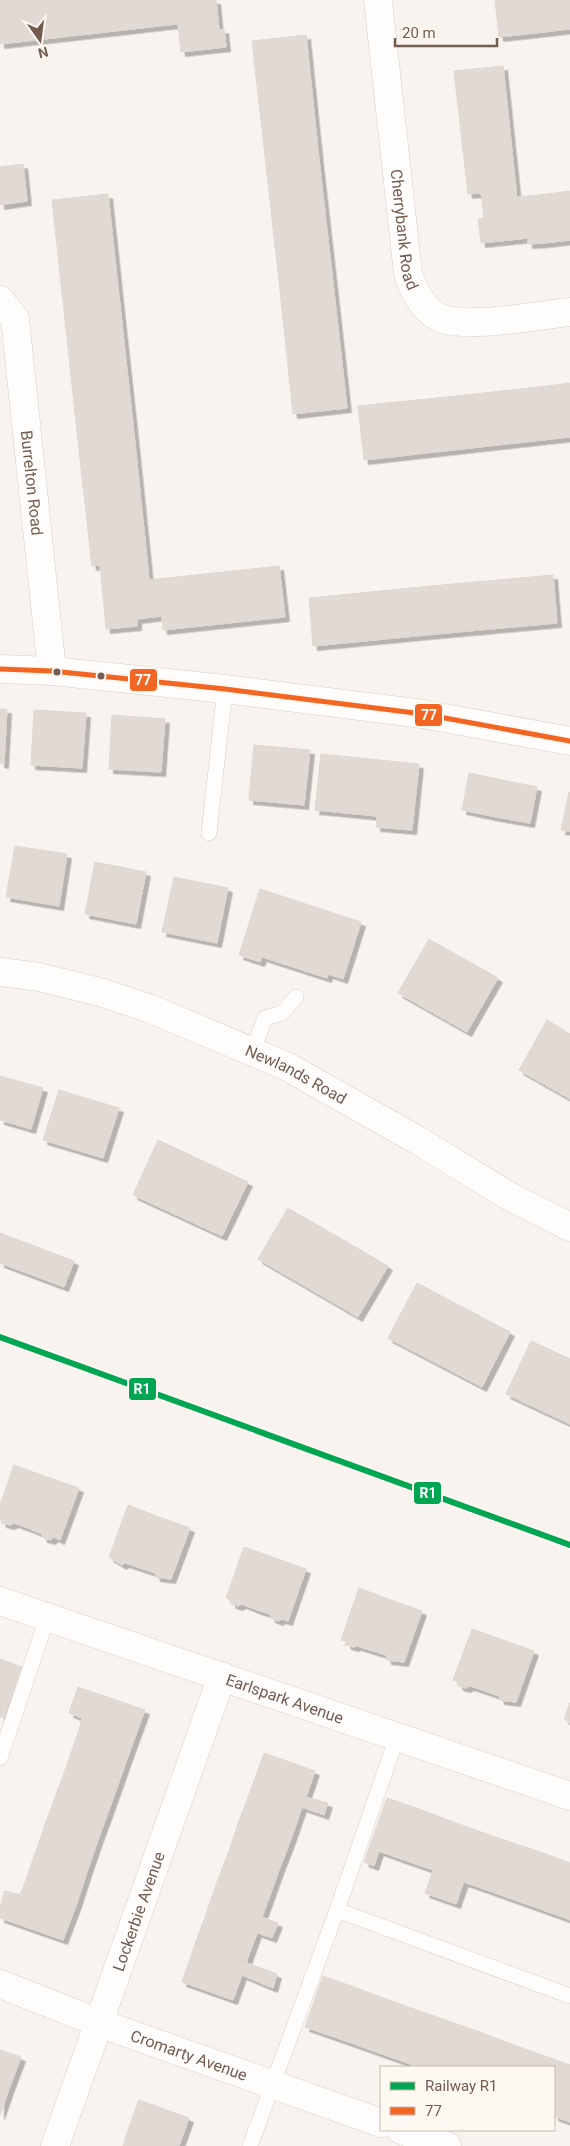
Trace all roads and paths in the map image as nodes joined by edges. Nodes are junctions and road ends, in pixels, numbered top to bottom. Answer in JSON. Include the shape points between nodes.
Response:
{"nodes":[{"id":1,"x":378,"y":0,"type":"edge"},
{"id":2,"x":0,"y":300,"type":"edge"},
{"id":3,"x":570,"y":312,"type":"edge"},
{"id":4,"x":0,"y":668,"type":"edge"},
{"id":5,"x":52,"y":670,"type":"junction"},
{"id":6,"x":225,"y":688,"type":"junction"},
{"id":7,"x":570,"y":741,"type":"edge"},
{"id":8,"x":209,"y":833,"type":"dead end"},
{"id":9,"x":0,"y":972,"type":"edge"},
{"id":10,"x":296,"y":997,"type":"dead end"},
{"id":11,"x":252,"y":1052,"type":"junction"},
{"id":12,"x":570,"y":1227,"type":"edge"},
{"id":13,"x":0,"y":1601,"type":"edge"},
{"id":14,"x":47,"y":1618,"type":"junction"},
{"id":15,"x":222,"y":1676,"type":"junction"},
{"id":16,"x":397,"y":1737,"type":"junction"},
{"id":17,"x":0,"y":1758,"type":"edge"},
{"id":18,"x":570,"y":1796,"type":"edge"},
{"id":19,"x":337,"y":1910,"type":"junction"},
{"id":20,"x":0,"y":1984,"type":"edge"},
{"id":21,"x":570,"y":1996,"type":"edge"},
{"id":22,"x":99,"y":2023,"type":"junction"},
{"id":23,"x":273,"y":2084,"type":"junction"},
{"id":24,"x":380,"y":2123,"type":"edge"},
{"id":25,"x":404,"y":2131,"type":"edge"},
{"id":26,"x":55,"y":2146,"type":"edge"},
{"id":27,"x":250,"y":2146,"type":"edge"},
{"id":28,"x":447,"y":2146,"type":"edge"}],
"edges":[{"from":1,"to":3,"type":"street","name":"Cherrybank Road","via":[[408,274],[414,290],[426,308],[439,318],[457,322]]},
{"from":2,"to":5,"type":"street","name":"Burrelton Road","via":[[15,319]]},
{"from":4,"to":5,"type":"street"},
{"from":5,"to":6,"type":"street"},
{"from":6,"to":7,"type":"street","via":[[422,714]]},
{"from":6,"to":8,"type":"lane"},
{"from":9,"to":11,"type":"street","name":"Newlands Road","via":[[39,977],[100,992],[151,1009]]},
{"from":10,"to":11,"type":"lane","via":[[282,1013],[265,1018]]},
{"from":11,"to":12,"type":"street","name":"Newlands Road","via":[[286,1066],[411,1136],[507,1195]]},
{"from":13,"to":14,"type":"street","name":"Earlspark Avenue"},
{"from":14,"to":15,"type":"street","name":"Earlspark Avenue"},
{"from":14,"to":17,"type":"lane"},
{"from":15,"to":16,"type":"street","name":"Earlspark Avenue"},
{"from":15,"to":22,"type":"street","name":"Lockerbie Avenue"},
{"from":16,"to":18,"type":"street","name":"Earlspark Avenue"},
{"from":16,"to":19,"type":"lane"},
{"from":19,"to":21,"type":"lane"},
{"from":19,"to":23,"type":"lane"},
{"from":20,"to":22,"type":"street","name":"Cromarty Avenue"},
{"from":22,"to":23,"type":"street","name":"Cromarty Avenue"},
{"from":22,"to":26,"type":"street","name":"Lockerbie Avenue"},
{"from":23,"to":24,"type":"street","name":"Cromarty Avenue"},
{"from":23,"to":27,"type":"lane"},
{"from":25,"to":28,"type":"street"}]}
